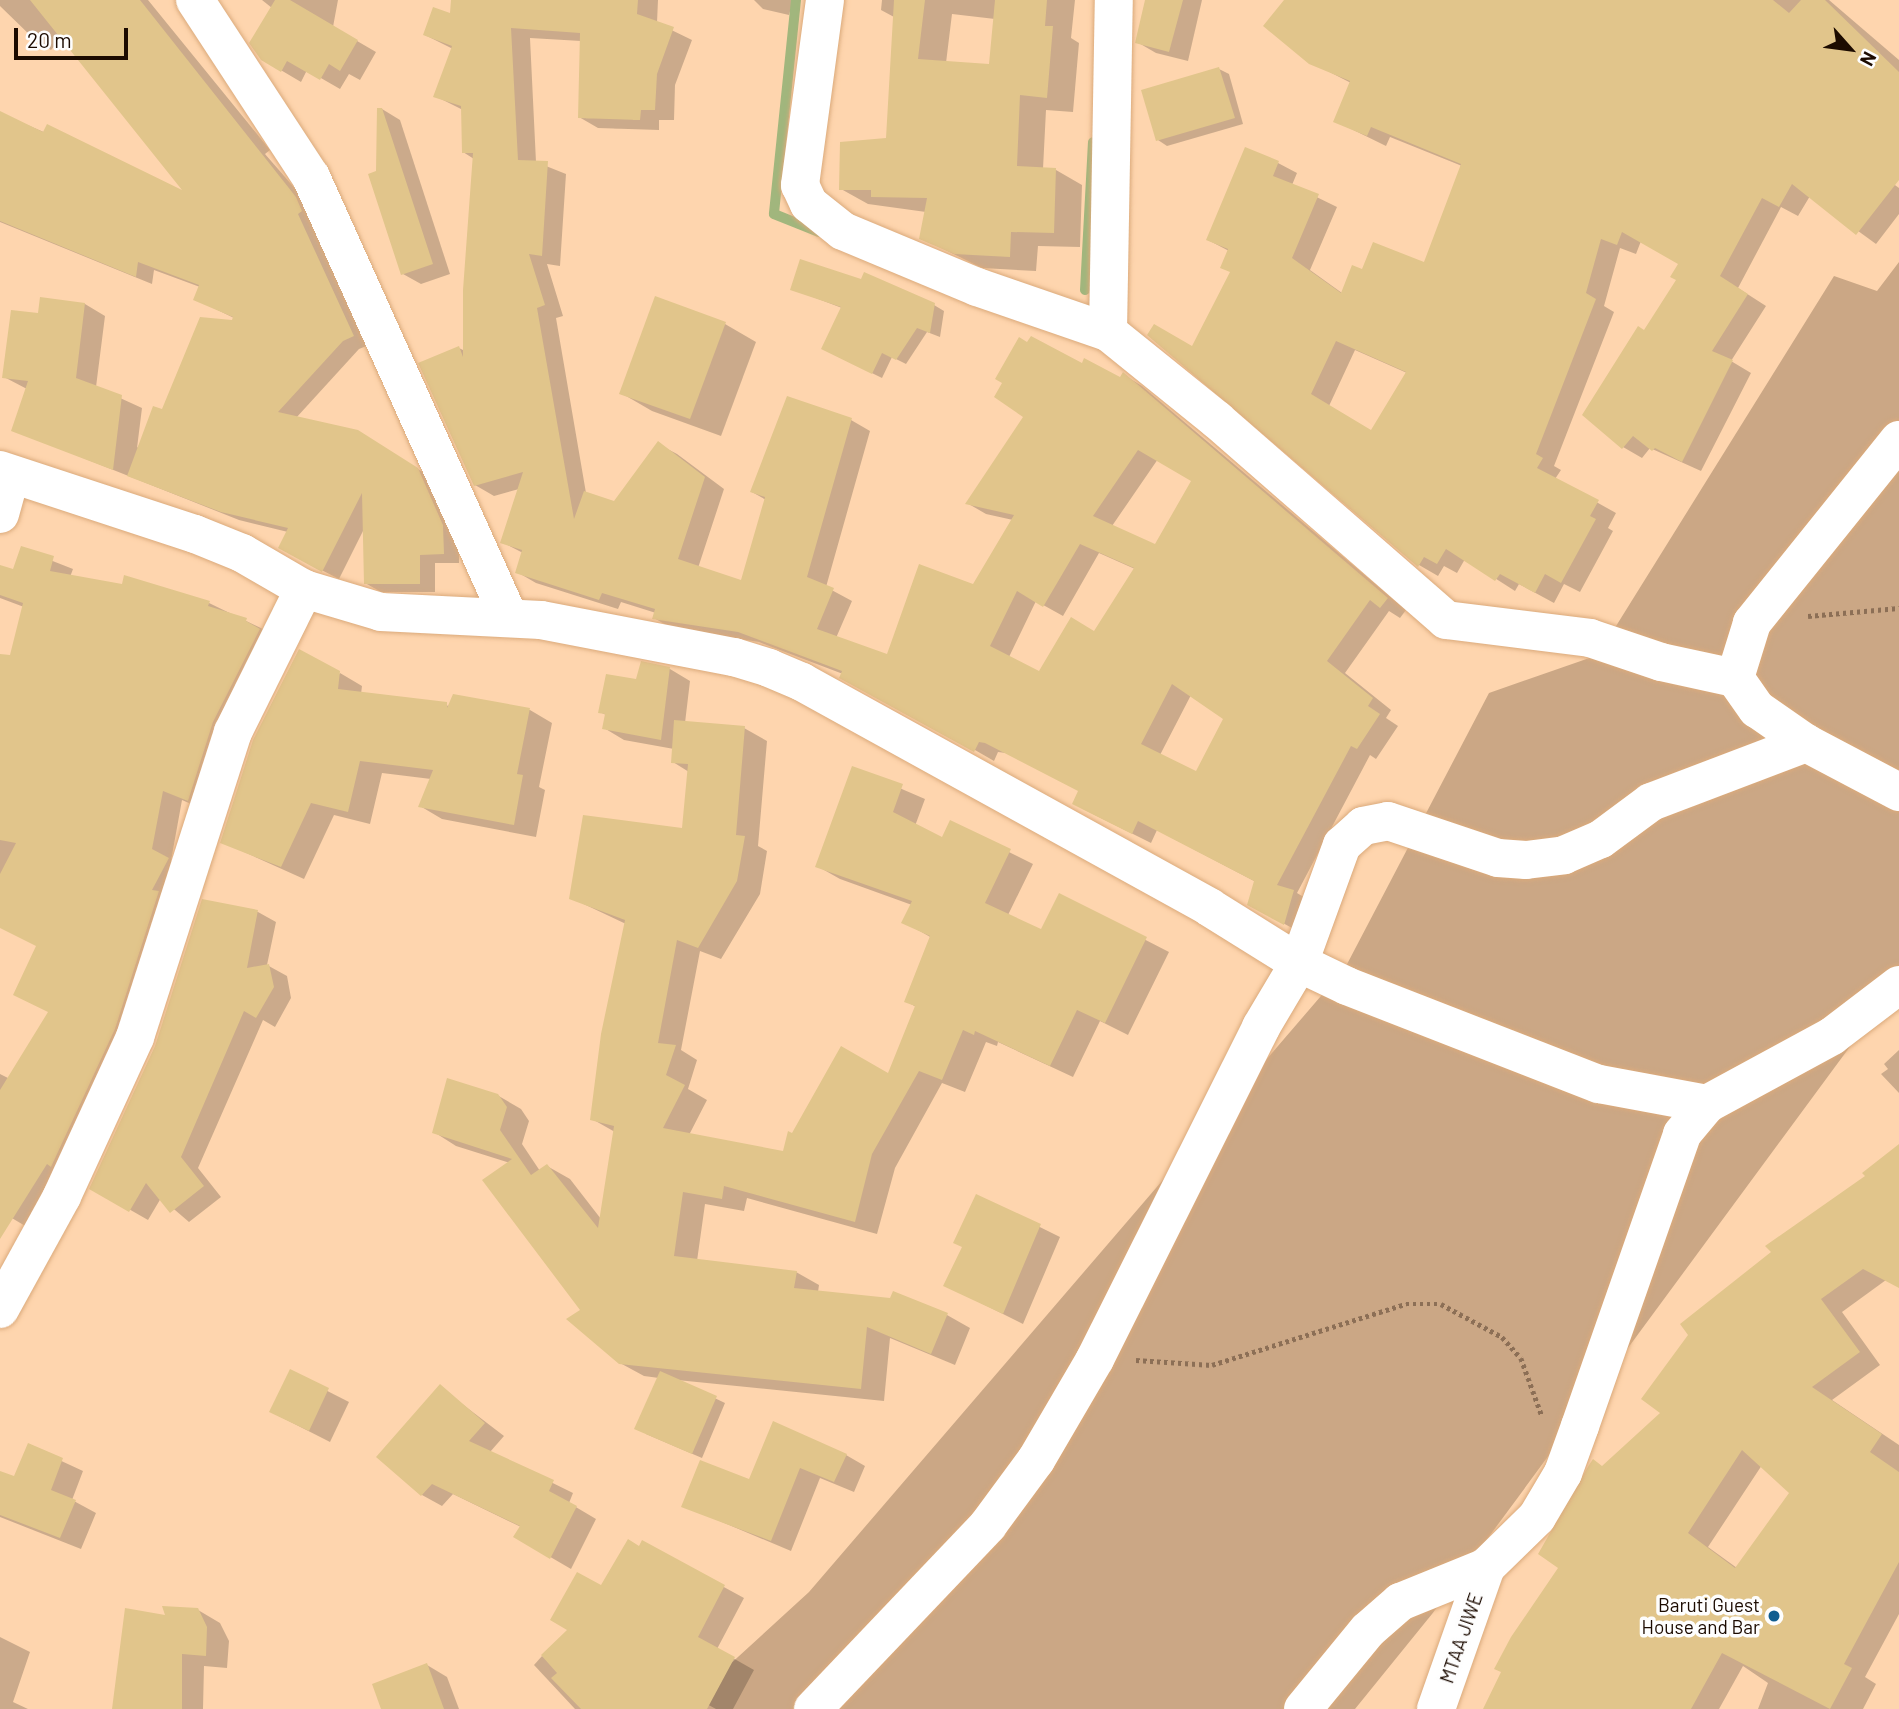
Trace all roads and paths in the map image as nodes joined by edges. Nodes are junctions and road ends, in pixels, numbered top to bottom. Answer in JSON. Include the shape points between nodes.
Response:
{"nodes":[{"id":1,"x":195,"y":0,"type":"edge"},
{"id":2,"x":825,"y":0,"type":"edge"},
{"id":3,"x":1114,"y":0,"type":"edge"},
{"id":4,"x":1108,"y":332,"type":"junction"},
{"id":5,"x":1899,"y":440,"type":"edge"},
{"id":6,"x":6,"y":472,"type":"edge"},
{"id":7,"x":0,"y":514,"type":"edge"},
{"id":8,"x":304,"y":589,"type":"junction"},
{"id":9,"x":1899,"y":608,"type":"edge"},
{"id":10,"x":509,"y":618,"type":"junction"},
{"id":11,"x":1752,"y":623,"type":"junction"},
{"id":12,"x":1735,"y":678,"type":"junction"},
{"id":13,"x":1806,"y":743,"type":"junction"},
{"id":14,"x":1899,"y":792,"type":"edge"},
{"id":15,"x":1299,"y":963,"type":"junction"},
{"id":16,"x":1899,"y":985,"type":"edge"},
{"id":17,"x":1707,"y":1104,"type":"junction"},
{"id":18,"x":0,"y":1309,"type":"edge"},
{"id":19,"x":1095,"y":1359,"type":"junction"},
{"id":20,"x":1563,"y":1473,"type":"junction"},
{"id":21,"x":1486,"y":1567,"type":"junction"},
{"id":22,"x":813,"y":1709,"type":"edge"},
{"id":23,"x":1303,"y":1709,"type":"edge"},
{"id":24,"x":1436,"y":1709,"type":"edge"}],
"edges":[{"from":1,"to":10,"type":"street","via":[[312,177]]},
{"from":2,"to":4,"type":"street","via":[[800,185],[809,204],[855,236],[977,288]]},
{"from":3,"to":4,"type":"street"},
{"from":4,"to":12,"type":"street","via":[[1217,420],[1446,620],[1590,638],[1661,662]]},
{"from":5,"to":11,"type":"street"},
{"from":6,"to":7,"type":"street"},
{"from":6,"to":8,"type":"street","via":[[195,534],[242,553]]},
{"from":8,"to":10,"type":"street","via":[[381,612],[428,618]]},
{"from":8,"to":18,"type":"street","via":[[233,732],[135,1037],[62,1196]]},
{"from":9,"to":11,"type":"path"},
{"from":10,"to":15,"type":"street","via":[[596,629],[734,657],[802,682],[1209,907]]},
{"from":11,"to":12,"type":"street"},
{"from":12,"to":13,"type":"street","via":[[1757,709]]},
{"from":13,"to":14,"type":"street"},
{"from":13,"to":15,"type":"street","via":[[1651,802],[1601,839],[1564,855],[1498,858],[1388,821],[1363,826],[1342,845]]},
{"from":15,"to":17,"type":"street","via":[[1599,1084]]},
{"from":15,"to":19,"type":"street","via":[[1261,1027]]},
{"from":16,"to":17,"type":"street","via":[[1832,1036]]},
{"from":17,"to":20,"type":"street","via":[[1682,1134]]},
{"from":19,"to":20,"type":"path","via":[[1212,1365],[1406,1304],[1441,1304],[1502,1337],[1521,1358]]},
{"from":19,"to":22,"type":"street","via":[[1036,1461],[988,1525]]},
{"from":20,"to":21,"type":"street","via":[[1536,1517]]},
{"from":21,"to":23,"type":"street","via":[[1400,1602],[1368,1630]]},
{"from":21,"to":24,"type":"street","name":"MTAA JIWE"}]}
